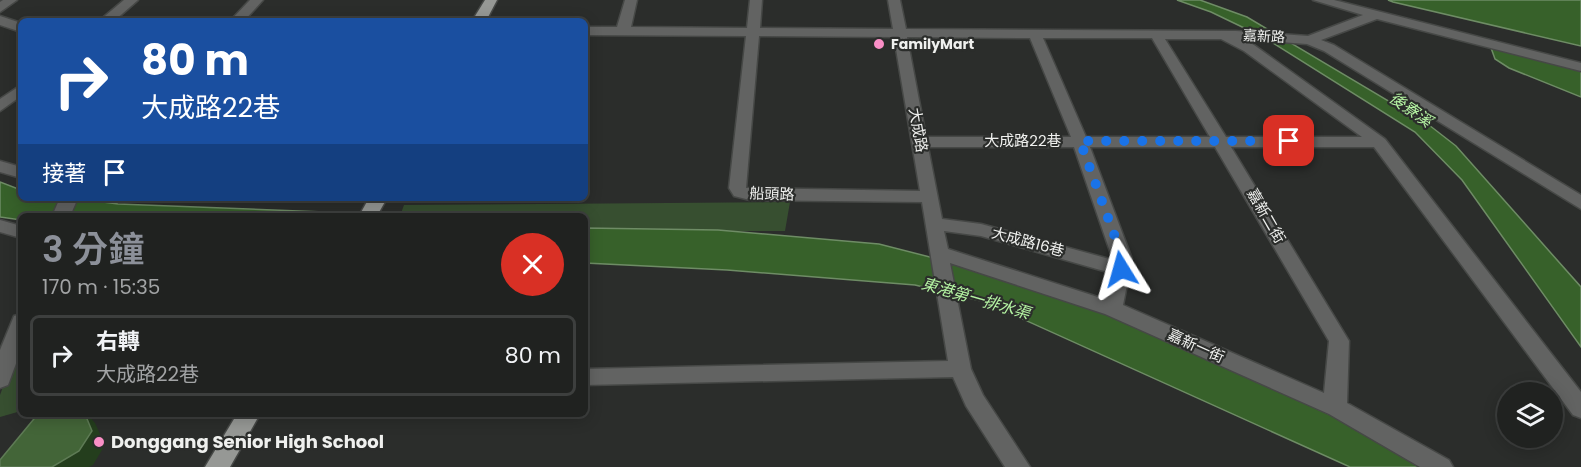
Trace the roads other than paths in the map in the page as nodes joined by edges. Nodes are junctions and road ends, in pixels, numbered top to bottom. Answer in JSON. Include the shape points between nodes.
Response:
{"nodes":[{"id":1,"x":11,"y":0,"type":"edge"},
{"id":2,"x":132,"y":0,"type":"edge"},
{"id":3,"x":257,"y":0,"type":"edge"},
{"id":4,"x":491,"y":0,"type":"edge"},
{"id":5,"x":632,"y":0,"type":"edge"},
{"id":6,"x":756,"y":0,"type":"edge"},
{"id":7,"x":894,"y":0,"type":"edge"},
{"id":8,"x":1319,"y":0,"type":"edge"},
{"id":9,"x":1346,"y":0,"type":"edge"},
{"id":10,"x":0,"y":8,"type":"edge"},
{"id":11,"x":1390,"y":12,"type":"junction"},
{"id":12,"x":1374,"y":15,"type":"junction"},
{"id":13,"x":110,"y":18,"type":"edge"},
{"id":14,"x":240,"y":18,"type":"edge"},
{"id":15,"x":481,"y":18,"type":"edge"},
{"id":16,"x":0,"y":20,"type":"edge"},
{"id":17,"x":18,"y":27,"type":"edge"},
{"id":18,"x":588,"y":31,"type":"edge"},
{"id":19,"x":623,"y":31,"type":"junction"},
{"id":20,"x":753,"y":33,"type":"junction"},
{"id":21,"x":901,"y":33,"type":"junction"},
{"id":22,"x":1035,"y":34,"type":"junction"},
{"id":23,"x":1156,"y":34,"type":"junction"},
{"id":24,"x":1229,"y":35,"type":"junction"},
{"id":25,"x":1309,"y":40,"type":"junction"},
{"id":26,"x":1581,"y":59,"type":"edge"},
{"id":27,"x":1581,"y":67,"type":"edge"},
{"id":28,"x":18,"y":91,"type":"edge"},
{"id":29,"x":0,"y":106,"type":"edge"},
{"id":30,"x":1080,"y":141,"type":"junction"},
{"id":31,"x":1222,"y":141,"type":"junction"},
{"id":32,"x":920,"y":142,"type":"junction"},
{"id":33,"x":1379,"y":142,"type":"junction"},
{"id":34,"x":0,"y":166,"type":"edge"},
{"id":35,"x":18,"y":172,"type":"edge"},
{"id":36,"x":929,"y":197,"type":"junction"},
{"id":37,"x":1581,"y":203,"type":"edge"},
{"id":38,"x":934,"y":224,"type":"junction"},
{"id":39,"x":0,"y":226,"type":"edge"},
{"id":40,"x":18,"y":231,"type":"edge"},
{"id":41,"x":940,"y":256,"type":"junction"},
{"id":42,"x":1121,"y":269,"type":"junction"},
{"id":43,"x":1112,"y":309,"type":"junction"},
{"id":44,"x":18,"y":329,"type":"edge"},
{"id":45,"x":960,"y":369,"type":"junction"},
{"id":46,"x":588,"y":377,"type":"edge"},
{"id":47,"x":0,"y":379,"type":"edge"},
{"id":48,"x":1337,"y":408,"type":"junction"},
{"id":49,"x":1581,"y":410,"type":"edge"},
{"id":50,"x":247,"y":417,"type":"edge"},
{"id":51,"x":217,"y":467,"type":"edge"},
{"id":52,"x":1018,"y":467,"type":"edge"},
{"id":53,"x":1441,"y":467,"type":"edge"}],
"edges":[{"from":1,"to":10,"type":"street"},
{"from":2,"to":13,"type":"street"},
{"from":3,"to":14,"type":"street"},
{"from":4,"to":15,"type":"main road"},
{"from":5,"to":19,"type":"street"},
{"from":6,"to":20,"type":"street","name":"船頭路"},
{"from":7,"to":21,"type":"street","name":"大成路"},
{"from":8,"to":12,"type":"street"},
{"from":9,"to":11,"type":"street"},
{"from":11,"to":12,"type":"street"},
{"from":11,"to":26,"type":"street"},
{"from":12,"to":25,"type":"street"},
{"from":12,"to":27,"type":"street"},
{"from":16,"to":17,"type":"street"},
{"from":18,"to":19,"type":"street"},
{"from":19,"to":20,"type":"street"},
{"from":20,"to":21,"type":"street"},
{"from":20,"to":36,"type":"street","name":"船頭路","via":[[737,188],[740,192]]},
{"from":21,"to":22,"type":"street","name":"嘉新路"},
{"from":21,"to":32,"type":"street","name":"大成路"},
{"from":22,"to":23,"type":"street","name":"嘉新路"},
{"from":22,"to":30,"type":"street"},
{"from":23,"to":24,"type":"street","name":"嘉新路"},
{"from":23,"to":31,"type":"street","name":"嘉新二街"},
{"from":24,"to":25,"type":"street","name":"嘉新路"},
{"from":24,"to":33,"type":"street"},
{"from":25,"to":37,"type":"street","name":"嘉新路","via":[[1329,48]]},
{"from":28,"to":29,"type":"street"},
{"from":30,"to":31,"type":"street","name":"大成路22巷"},
{"from":30,"to":32,"type":"street","name":"大成路22巷"},
{"from":30,"to":42,"type":"street","via":[[1123,259]]},
{"from":31,"to":33,"type":"street","name":"大成路22巷"},
{"from":31,"to":48,"type":"street","name":"嘉新二街","via":[[1339,341]]},
{"from":32,"to":36,"type":"street","name":"大成路"},
{"from":33,"to":49,"type":"street"},
{"from":34,"to":35,"type":"street"},
{"from":36,"to":38,"type":"street","name":"大成路"},
{"from":38,"to":41,"type":"street","name":"大成路"},
{"from":38,"to":42,"type":"street","name":"大成路16巷","via":[[981,230]]},
{"from":39,"to":40,"type":"street"},
{"from":41,"to":43,"type":"street","name":"嘉新一街"},
{"from":41,"to":45,"type":"street"},
{"from":42,"to":43,"type":"street"},
{"from":43,"to":48,"type":"street","name":"嘉新一街"},
{"from":44,"to":47,"type":"street"},
{"from":45,"to":46,"type":"street"},
{"from":45,"to":52,"type":"street","via":[[974,400]]},
{"from":48,"to":53,"type":"street","name":"嘉新一街"},
{"from":50,"to":51,"type":"main road"}]}
